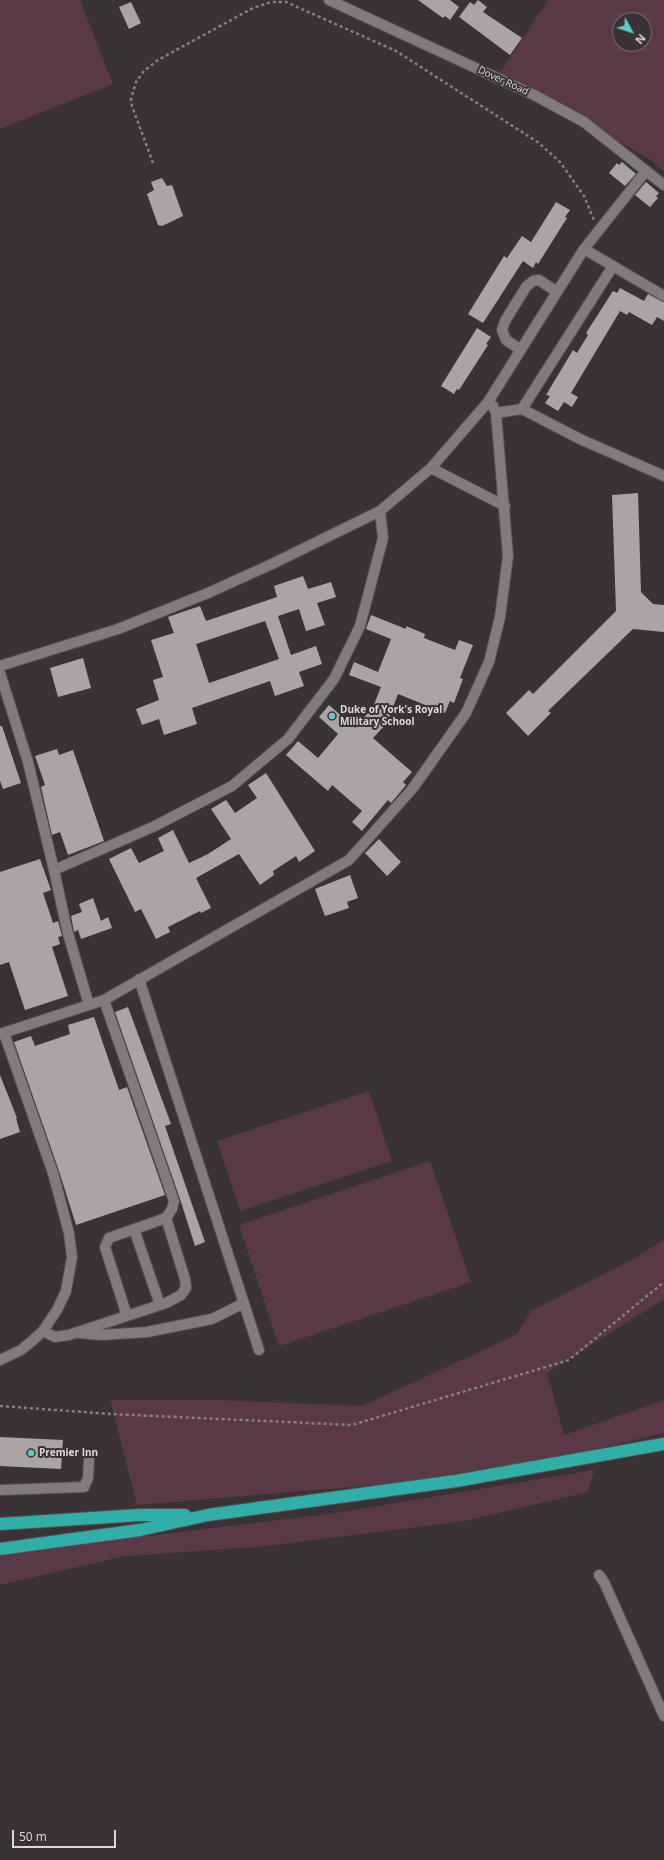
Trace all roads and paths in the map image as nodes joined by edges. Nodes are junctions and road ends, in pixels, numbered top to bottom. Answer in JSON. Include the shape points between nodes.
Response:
{"nodes":[{"id":1,"x":329,"y":0,"type":"edge"},
{"id":2,"x":153,"y":163,"type":"dead end"},
{"id":3,"x":646,"y":170,"type":"junction"},
{"id":4,"x":664,"y":185,"type":"edge"},
{"id":5,"x":598,"y":231,"type":"junction"},
{"id":6,"x":584,"y":249,"type":"junction"},
{"id":7,"x":613,"y":266,"type":"junction"},
{"id":8,"x":557,"y":292,"type":"junction"},
{"id":9,"x":664,"y":296,"type":"edge"},
{"id":10,"x":521,"y":350,"type":"junction"},
{"id":11,"x":488,"y":402,"type":"junction"},
{"id":12,"x":522,"y":409,"type":"junction"},
{"id":13,"x":496,"y":412,"type":"junction"},
{"id":14,"x":431,"y":468,"type":"junction"},
{"id":15,"x":664,"y":476,"type":"edge"},
{"id":16,"x":505,"y":506,"type":"junction"},
{"id":17,"x":380,"y":511,"type":"junction"},
{"id":18,"x":0,"y":666,"type":"edge"},
{"id":19,"x":0,"y":672,"type":"edge"},
{"id":20,"x":54,"y":870,"type":"junction"},
{"id":21,"x":140,"y":979,"type":"junction"},
{"id":22,"x":104,"y":1000,"type":"junction"},
{"id":23,"x":89,"y":1005,"type":"junction"},
{"id":24,"x":2,"y":1033,"type":"edge"},
{"id":25,"x":166,"y":1218,"type":"junction"},
{"id":26,"x":134,"y":1229,"type":"junction"},
{"id":27,"x":664,"y":1282,"type":"edge"},
{"id":28,"x":244,"y":1303,"type":"junction"},
{"id":29,"x":160,"y":1305,"type":"junction"},
{"id":30,"x":127,"y":1316,"type":"junction"},
{"id":31,"x":43,"y":1331,"type":"junction"},
{"id":32,"x":74,"y":1333,"type":"junction"},
{"id":33,"x":259,"y":1350,"type":"dead end"},
{"id":34,"x":0,"y":1360,"type":"edge"},
{"id":35,"x":0,"y":1406,"type":"edge"},
{"id":36,"x":664,"y":1444,"type":"edge"},
{"id":37,"x":89,"y":1460,"type":"dead end"},
{"id":38,"x":0,"y":1490,"type":"edge"},
{"id":39,"x":208,"y":1515,"type":"junction"},
{"id":40,"x":0,"y":1524,"type":"edge"},
{"id":41,"x":0,"y":1549,"type":"edge"},
{"id":42,"x":599,"y":1575,"type":"dead end"},
{"id":43,"x":664,"y":1716,"type":"edge"}],
"edges":[{"from":1,"to":3,"type":"street","name":"Dover Road","via":[[584,122]]},
{"from":2,"to":5,"type":"path","via":[[131,99],[136,82],[144,71],[158,60],[253,8],[271,2],[286,2],[396,51],[539,143],[560,162],[584,196]]},
{"from":3,"to":4,"type":"street","name":"Dover Road"},
{"from":3,"to":5,"type":"street"},
{"from":5,"to":6,"type":"street"},
{"from":6,"to":7,"type":"street"},
{"from":6,"to":8,"type":"street"},
{"from":7,"to":9,"type":"street"},
{"from":7,"to":12,"type":"street"},
{"from":8,"to":10,"type":"street"},
{"from":8,"to":10,"type":"street","via":[[539,280],[526,287],[502,330],[506,340]]},
{"from":10,"to":11,"type":"street"},
{"from":11,"to":13,"type":"street"},
{"from":11,"to":14,"type":"street"},
{"from":12,"to":13,"type":"street"},
{"from":12,"to":15,"type":"street","via":[[580,439]]},
{"from":13,"to":16,"type":"street"},
{"from":14,"to":16,"type":"street"},
{"from":14,"to":17,"type":"street"},
{"from":16,"to":21,"type":"street","via":[[508,556],[500,617],[489,662],[466,713],[413,788],[349,860]]},
{"from":17,"to":18,"type":"street","via":[[208,593],[118,629]]},
{"from":17,"to":20,"type":"street","via":[[383,538],[360,626],[334,679],[288,739],[232,786],[155,826]]},
{"from":19,"to":20,"type":"street","via":[[28,762]]},
{"from":20,"to":23,"type":"street","via":[[67,930]]},
{"from":21,"to":22,"type":"street"},
{"from":21,"to":28,"type":"street"},
{"from":22,"to":23,"type":"street"},
{"from":22,"to":25,"type":"street","via":[[174,1201]]},
{"from":23,"to":24,"type":"street"},
{"from":24,"to":31,"type":"street","via":[[52,1173],[69,1233],[72,1257],[66,1291]]},
{"from":25,"to":26,"type":"street"},
{"from":25,"to":29,"type":"street","via":[[186,1288],[181,1295]]},
{"from":26,"to":29,"type":"street"},
{"from":26,"to":30,"type":"street","via":[[109,1238],[105,1247]]},
{"from":27,"to":35,"type":"path","via":[[569,1360],[352,1425],[110,1414]]},
{"from":28,"to":32,"type":"street","via":[[212,1319],[147,1332],[101,1335]]},
{"from":28,"to":33,"type":"street"},
{"from":29,"to":30,"type":"street"},
{"from":30,"to":32,"type":"street"},
{"from":31,"to":32,"type":"street","via":[[55,1337]]},
{"from":31,"to":34,"type":"street","via":[[21,1350]]},
{"from":36,"to":39,"type":"highway","via":[[456,1481]]},
{"from":37,"to":38,"type":"street","via":[[88,1478],[84,1487]]},
{"from":39,"to":40,"type":"highway","via":[[140,1515]]},
{"from":39,"to":41,"type":"highway","via":[[140,1530]]},
{"from":42,"to":43,"type":"street"}]}
